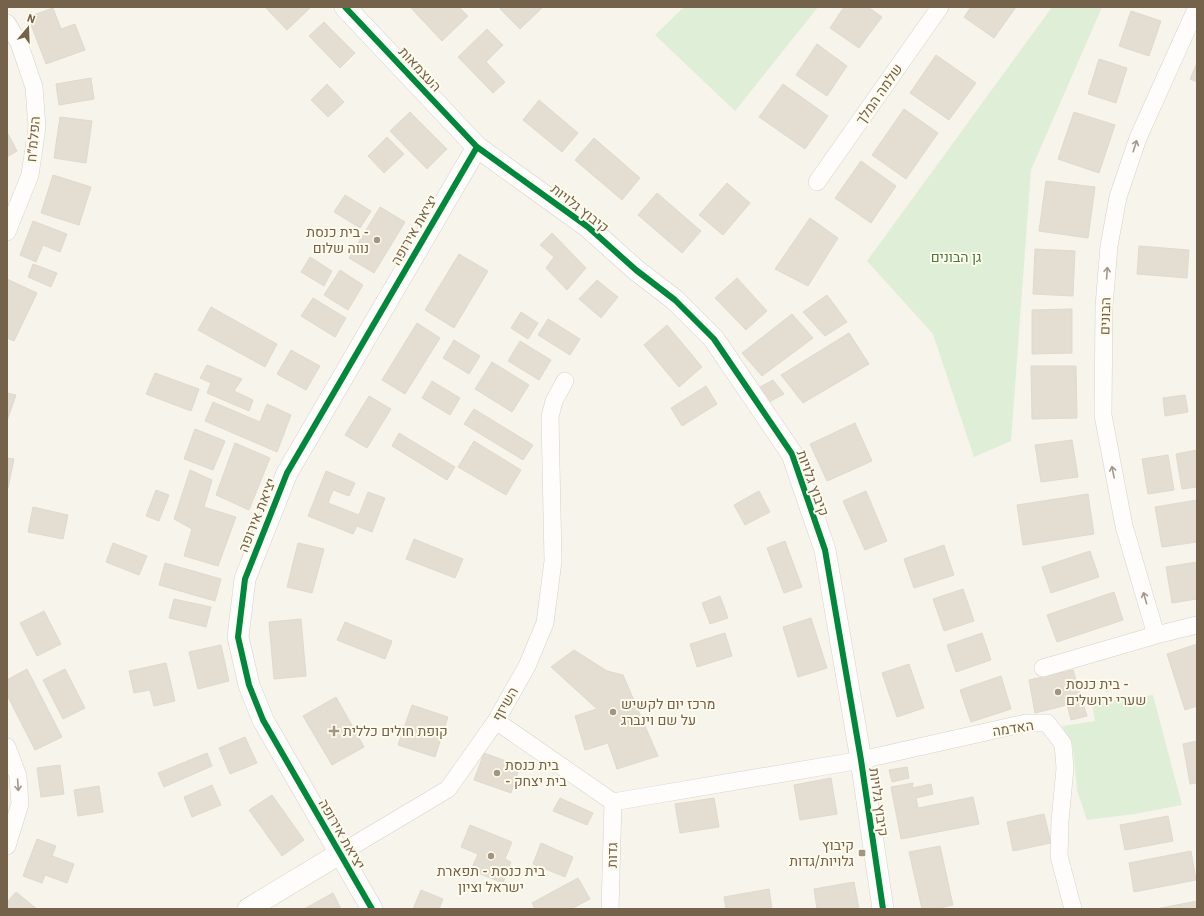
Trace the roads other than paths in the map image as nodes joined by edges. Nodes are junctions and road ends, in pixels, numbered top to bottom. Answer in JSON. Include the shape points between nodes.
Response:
{"nodes":[{"id":1,"x":345,"y":7,"type":"edge"},
{"id":2,"x":940,"y":7,"type":"edge"},
{"id":3,"x":1197,"y":7,"type":"edge"},
{"id":4,"x":7,"y":23,"type":"edge"},
{"id":5,"x":477,"y":147,"type":"junction"},
{"id":6,"x":817,"y":182,"type":"dead end"},
{"id":7,"x":7,"y":232,"type":"edge"},
{"id":8,"x":565,"y":381,"type":"dead end"},
{"id":9,"x":1197,"y":625,"type":"edge"},
{"id":10,"x":1156,"y":635,"type":"junction"},
{"id":11,"x":1044,"y":668,"type":"dead end"},
{"id":12,"x":496,"y":721,"type":"junction"},
{"id":13,"x":7,"y":748,"type":"edge"},
{"id":14,"x":861,"y":760,"type":"junction"},
{"id":15,"x":613,"y":802,"type":"junction"},
{"id":16,"x":7,"y":846,"type":"edge"},
{"id":17,"x":340,"y":854,"type":"junction"},
{"id":18,"x":248,"y":909,"type":"edge"},
{"id":19,"x":372,"y":909,"type":"edge"},
{"id":20,"x":610,"y":909,"type":"edge"},
{"id":21,"x":883,"y":909,"type":"edge"},
{"id":22,"x":1073,"y":909,"type":"edge"}],
"edges":[{"from":1,"to":5,"type":"street","name":"העצמאות"},
{"from":2,"to":6,"type":"street","name":"שלמה המלך"},
{"from":10,"to":3,"type":"street","name":"הבונים","one_way":true,"via":[[1124,526],[1103,415],[1104,306],[1109,246],[1118,197],[1138,138]]},
{"from":4,"to":7,"type":"street","name":"הפלמ״ח","via":[[19,43],[34,87],[37,127],[30,175]]},
{"from":5,"to":14,"type":"street","name":"קיבוץ גלויות","via":[[588,227],[636,270],[675,300],[714,339],[792,454],[825,550]]},
{"from":5,"to":17,"type":"street","name":"יציאת אירופה","via":[[287,472],[244,579],[238,637],[249,685],[263,720]]},
{"from":8,"to":12,"type":"street","name":"השיזף","via":[[554,401],[550,417],[553,561],[545,622],[527,666]]},
{"from":9,"to":10,"type":"street"},
{"from":10,"to":11,"type":"street"},
{"from":12,"to":15,"type":"street"},
{"from":12,"to":17,"type":"street","name":"השיזף","via":[[448,789]]},
{"from":13,"to":16,"type":"street","one_way":true,"via":[[18,776],[20,804]]},
{"from":14,"to":15,"type":"street"},
{"from":14,"to":21,"type":"street","name":"קיבוץ גלויות"},
{"from":14,"to":22,"type":"street","name":"האדמה","via":[[1026,723],[1047,723],[1063,744],[1065,768],[1059,856]]},
{"from":15,"to":20,"type":"street","name":"גדות"},
{"from":17,"to":18,"type":"street","name":"השיזף"},
{"from":17,"to":19,"type":"street","name":"יציאת אירופה"}]}
